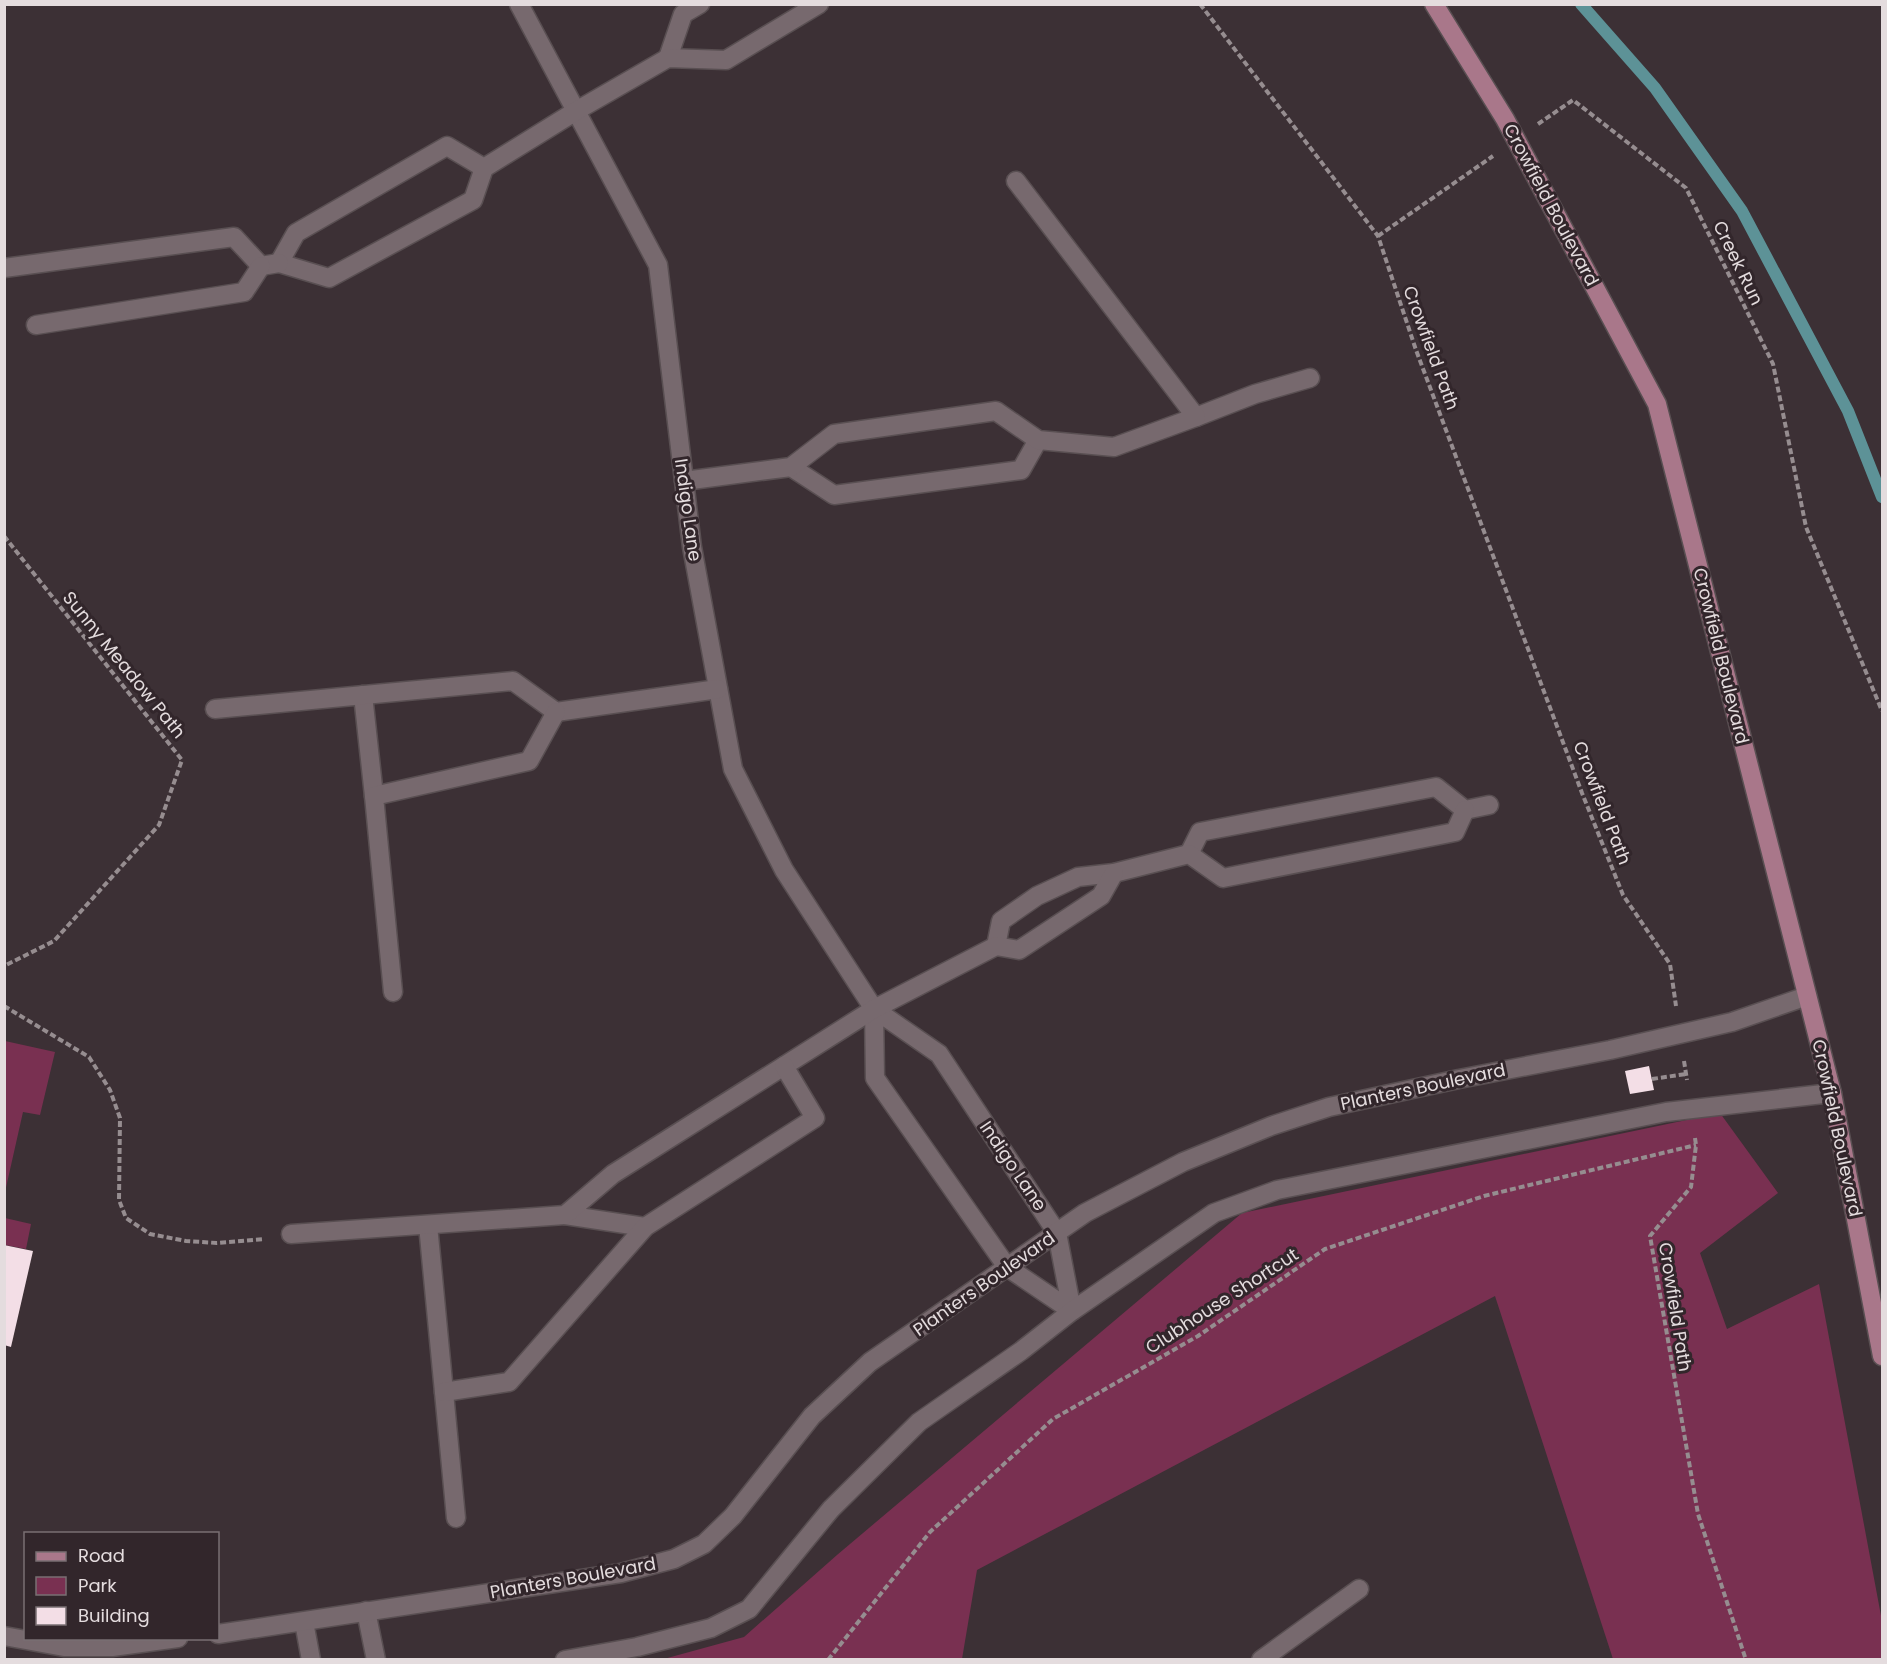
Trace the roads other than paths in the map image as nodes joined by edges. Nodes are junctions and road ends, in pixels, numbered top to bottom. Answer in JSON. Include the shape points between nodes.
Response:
{"nodes":[{"id":1,"x":519,"y":4,"type":"edge"},
{"id":2,"x":700,"y":4,"type":"edge"},
{"id":3,"x":819,"y":4,"type":"edge"},
{"id":4,"x":1434,"y":4,"type":"edge"},
{"id":5,"x":668,"y":58,"type":"junction"},
{"id":6,"x":576,"y":111,"type":"junction"},
{"id":7,"x":484,"y":168,"type":"junction"},
{"id":8,"x":1016,"y":181,"type":"dead end"},
{"id":9,"x":279,"y":263,"type":"junction"},
{"id":10,"x":261,"y":266,"type":"junction"},
{"id":11,"x":4,"y":268,"type":"edge"},
{"id":12,"x":36,"y":325,"type":"dead end"},
{"id":13,"x":1310,"y":378,"type":"dead end"},
{"id":14,"x":1196,"y":417,"type":"junction"},
{"id":15,"x":1038,"y":440,"type":"junction"},
{"id":16,"x":791,"y":467,"type":"junction"},
{"id":17,"x":684,"y":482,"type":"junction"},
{"id":18,"x":718,"y":689,"type":"junction"},
{"id":19,"x":363,"y":695,"type":"junction"},
{"id":20,"x":215,"y":709,"type":"dead end"},
{"id":21,"x":556,"y":712,"type":"junction"},
{"id":22,"x":374,"y":796,"type":"junction"},
{"id":23,"x":1489,"y":805,"type":"dead end"},
{"id":24,"x":1465,"y":810,"type":"junction"},
{"id":25,"x":1189,"y":854,"type":"junction"},
{"id":26,"x":1114,"y":873,"type":"junction"},
{"id":27,"x":996,"y":946,"type":"junction"},
{"id":28,"x":393,"y":992,"type":"dead end"},
{"id":29,"x":1807,"y":996,"type":"junction"},
{"id":30,"x":874,"y":1009,"type":"junction"},
{"id":31,"x":784,"y":1066,"type":"junction"},
{"id":32,"x":1832,"y":1093,"type":"junction"},
{"id":33,"x":565,"y":1215,"type":"junction"},
{"id":34,"x":428,"y":1225,"type":"junction"},
{"id":35,"x":645,"y":1227,"type":"junction"},
{"id":36,"x":1057,"y":1233,"type":"junction"},
{"id":37,"x":291,"y":1234,"type":"road end"},
{"id":38,"x":1007,"y":1267,"type":"junction"},
{"id":39,"x":1072,"y":1311,"type":"junction"},
{"id":40,"x":1882,"y":1356,"type":"edge"},
{"id":41,"x":444,"y":1392,"type":"junction"},
{"id":42,"x":456,"y":1518,"type":"dead end"},
{"id":43,"x":1359,"y":1589,"type":"dead end"},
{"id":44,"x":366,"y":1611,"type":"junction"},
{"id":45,"x":304,"y":1622,"type":"junction"},
{"id":46,"x":219,"y":1634,"type":"edge"},
{"id":47,"x":4,"y":1636,"type":"edge"},
{"id":48,"x":24,"y":1640,"type":"edge"},
{"id":49,"x":26,"y":1640,"type":"edge"},
{"id":50,"x":163,"y":1640,"type":"edge"},
{"id":51,"x":311,"y":1659,"type":"edge"},
{"id":52,"x":376,"y":1659,"type":"edge"},
{"id":53,"x":565,"y":1659,"type":"edge"},
{"id":54,"x":1261,"y":1659,"type":"edge"}],
"edges":[{"from":1,"to":6,"type":"street","name":"Indigo Lane"},
{"from":2,"to":5,"type":"street","via":[[683,14]]},
{"from":3,"to":5,"type":"street","via":[[726,60]]},
{"from":4,"to":29,"type":"main road","name":"Crowfield Boulevard","via":[[1505,119],[1657,404]]},
{"from":5,"to":6,"type":"street"},
{"from":6,"to":7,"type":"street"},
{"from":6,"to":17,"type":"street","name":"Indigo Lane","via":[[658,265]]},
{"from":7,"to":9,"type":"street","via":[[473,200],[329,278]]},
{"from":7,"to":9,"type":"street","via":[[447,146],[296,233]]},
{"from":8,"to":14,"type":"street"},
{"from":9,"to":10,"type":"street"},
{"from":10,"to":11,"type":"street","via":[[234,237]]},
{"from":10,"to":12,"type":"street","via":[[244,292]]},
{"from":13,"to":14,"type":"street"},
{"from":14,"to":15,"type":"street","via":[[1114,447]]},
{"from":15,"to":16,"type":"street","via":[[996,411],[834,434]]},
{"from":15,"to":16,"type":"street","via":[[1021,470],[834,495]]},
{"from":16,"to":17,"type":"street"},
{"from":17,"to":18,"type":"street","name":"Indigo Lane"},
{"from":18,"to":21,"type":"street"},
{"from":18,"to":30,"type":"street","name":"Indigo Lane","via":[[733,769],[784,870]]},
{"from":19,"to":20,"type":"street"},
{"from":19,"to":21,"type":"street","via":[[513,681]]},
{"from":19,"to":22,"type":"street"},
{"from":21,"to":22,"type":"street","via":[[529,761]]},
{"from":22,"to":28,"type":"street"},
{"from":23,"to":24,"type":"street"},
{"from":24,"to":25,"type":"street","via":[[1436,787],[1200,832]]},
{"from":24,"to":25,"type":"street","via":[[1455,832],[1223,878]]},
{"from":25,"to":26,"type":"street"},
{"from":26,"to":27,"type":"street","via":[[1101,896],[1019,950]]},
{"from":26,"to":27,"type":"street","via":[[1078,877],[1037,896],[1001,921]]},
{"from":27,"to":30,"type":"street"},
{"from":29,"to":32,"type":"main road","name":"Crowfield Boulevard"},
{"from":29,"to":36,"type":"street","name":"Planters Boulevard","via":[[1732,1022],[1329,1107],[1183,1162],[1085,1213]]},
{"from":30,"to":31,"type":"street"},
{"from":30,"to":36,"type":"street","name":"Indigo Lane","via":[[939,1054]]},
{"from":30,"to":38,"type":"street","via":[[875,1078]]},
{"from":31,"to":33,"type":"street","via":[[613,1174]]},
{"from":31,"to":35,"type":"street","via":[[815,1118]]},
{"from":32,"to":39,"type":"street","via":[[1666,1112],[1277,1190],[1214,1213]]},
{"from":32,"to":40,"type":"main road","name":"Crowfield Boulevard"},
{"from":33,"to":34,"type":"street"},
{"from":33,"to":35,"type":"street"},
{"from":34,"to":37,"type":"street"},
{"from":34,"to":41,"type":"street"},
{"from":35,"to":41,"type":"street","via":[[509,1382]]},
{"from":36,"to":38,"type":"street","name":"Planters Boulevard"},
{"from":36,"to":39,"type":"street","name":"Indigo Lane"},
{"from":38,"to":39,"type":"street"},
{"from":38,"to":44,"type":"street","name":"Planters Boulevard","via":[[870,1362],[812,1416],[733,1516],[704,1544],[674,1559],[621,1574]]},
{"from":39,"to":53,"type":"street","via":[[919,1422],[831,1509],[749,1609],[711,1628],[637,1647]]},
{"from":41,"to":42,"type":"street"},
{"from":43,"to":54,"type":"street"},
{"from":44,"to":45,"type":"street","name":"Planters Boulevard"},
{"from":44,"to":52,"type":"street"},
{"from":45,"to":46,"type":"street","name":"Planters Boulevard"},
{"from":45,"to":51,"type":"street"},
{"from":47,"to":48,"type":"street"},
{"from":49,"to":50,"type":"street","via":[[64,1647],[112,1647]]}]}
